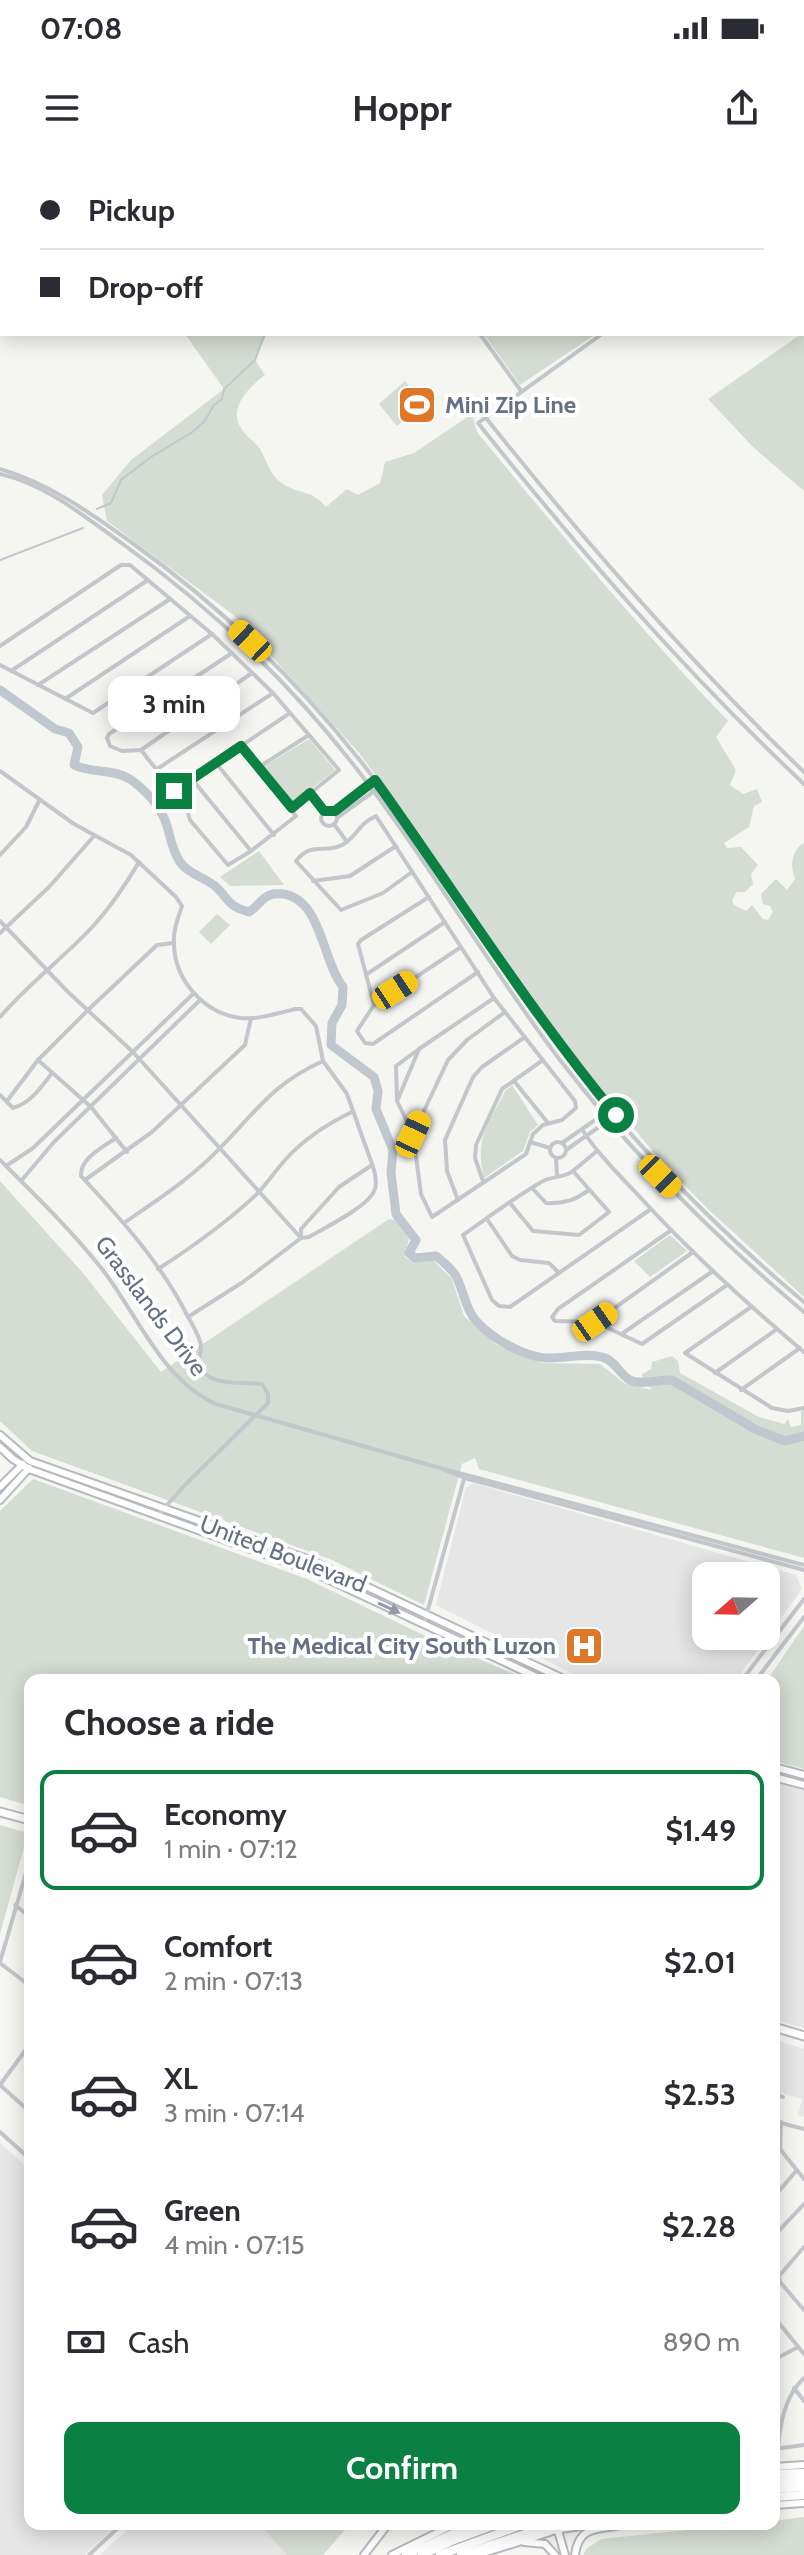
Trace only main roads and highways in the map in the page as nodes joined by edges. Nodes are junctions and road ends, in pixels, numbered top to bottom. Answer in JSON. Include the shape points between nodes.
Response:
{"nodes":[{"id":1,"x":0,"y":1435,"type":"edge"},
{"id":2,"x":0,"y":1447,"type":"edge"},
{"id":3,"x":30,"y":1461,"type":"junction"},
{"id":4,"x":21,"y":1466,"type":"junction"},
{"id":5,"x":29,"y":1469,"type":"junction"},
{"id":6,"x":0,"y":1487,"type":"edge"},
{"id":7,"x":0,"y":1500,"type":"edge"},
{"id":8,"x":160,"y":1512,"type":"junction"},
{"id":9,"x":530,"y":1674,"type":"edge"},
{"id":10,"x":553,"y":1674,"type":"edge"},
{"id":11,"x":780,"y":1769,"type":"edge"},
{"id":12,"x":804,"y":1775,"type":"edge"},
{"id":13,"x":780,"y":1779,"type":"edge"},
{"id":14,"x":804,"y":1785,"type":"edge"},
{"id":15,"x":0,"y":1812,"type":"edge"},
{"id":16,"x":24,"y":1818,"type":"edge"},
{"id":17,"x":780,"y":2029,"type":"edge"},
{"id":18,"x":804,"y":2036,"type":"edge"},
{"id":19,"x":804,"y":2465,"type":"edge"},
{"id":20,"x":780,"y":2467,"type":"edge"},
{"id":21,"x":804,"y":2473,"type":"edge"},
{"id":22,"x":780,"y":2474,"type":"edge"},
{"id":23,"x":804,"y":2480,"type":"edge"},
{"id":24,"x":780,"y":2482,"type":"edge"},
{"id":25,"x":804,"y":2487,"type":"edge"},
{"id":26,"x":780,"y":2489,"type":"edge"},
{"id":27,"x":804,"y":2495,"type":"edge"},
{"id":28,"x":780,"y":2497,"type":"edge"},
{"id":29,"x":804,"y":2503,"type":"edge"},
{"id":30,"x":780,"y":2505,"type":"edge"},
{"id":31,"x":383,"y":2530,"type":"edge"},
{"id":32,"x":443,"y":2530,"type":"edge"},
{"id":33,"x":462,"y":2530,"type":"edge"},
{"id":34,"x":481,"y":2530,"type":"edge"},
{"id":35,"x":508,"y":2530,"type":"edge"},
{"id":36,"x":537,"y":2530,"type":"edge"},
{"id":37,"x":548,"y":2530,"type":"edge"},
{"id":38,"x":561,"y":2530,"type":"edge"},
{"id":39,"x":595,"y":2530,"type":"edge"},
{"id":40,"x":508,"y":2543,"type":"junction"},
{"id":41,"x":364,"y":2555,"type":"edge"},
{"id":42,"x":392,"y":2555,"type":"edge"},
{"id":43,"x":406,"y":2555,"type":"edge"},
{"id":44,"x":422,"y":2555,"type":"edge"},
{"id":45,"x":440,"y":2555,"type":"edge"},
{"id":46,"x":461,"y":2555,"type":"edge"},
{"id":47,"x":477,"y":2555,"type":"edge"},
{"id":48,"x":555,"y":2555,"type":"edge"},
{"id":49,"x":565,"y":2555,"type":"edge"},
{"id":50,"x":575,"y":2555,"type":"edge"}],
"edges":[{"from":1,"to":3,"type":"main road","name":"United Boulevard"},
{"from":2,"to":4,"type":"main road","name":"United Boulevard"},
{"from":3,"to":4,"type":"main road"},
{"from":3,"to":5,"type":"main road"},
{"from":3,"to":8,"type":"main road","name":"United Boulevard"},
{"from":4,"to":5,"type":"main road","name":"United Boulevard"},
{"from":4,"to":6,"type":"main road"},
{"from":5,"to":7,"type":"main road"},
{"from":5,"to":8,"type":"main road","name":"United Boulevard"},
{"from":8,"to":9,"type":"main road","name":"United Boulevard","one_way":true,"via":[[306,1569]]},
{"from":8,"to":10,"type":"main road","name":"United Boulevard","via":[[310,1560]]},
{"from":11,"to":12,"type":"main road"},
{"from":13,"to":14,"type":"main road"},
{"from":15,"to":16,"type":"main road"},
{"from":17,"to":18,"type":"main road"},
{"from":19,"to":20,"type":"main road"},
{"from":21,"to":22,"type":"highway"},
{"from":23,"to":24,"type":"highway"},
{"from":25,"to":26,"type":"highway"},
{"from":27,"to":28,"type":"highway"},
{"from":29,"to":30,"type":"main road"},
{"from":31,"to":41,"type":"main road"},
{"from":32,"to":42,"type":"main road"},
{"from":33,"to":43,"type":"highway"},
{"from":34,"to":44,"type":"highway"},
{"from":35,"to":45,"type":"highway"},
{"from":36,"to":46,"type":"highway"},
{"from":37,"to":40,"type":"main road"},
{"from":38,"to":49,"type":"main road"},
{"from":39,"to":50,"type":"main road","via":[[585,2532]]},
{"from":40,"to":47,"type":"main road"},
{"from":40,"to":48,"type":"main road","via":[[539,2542]]}]}
